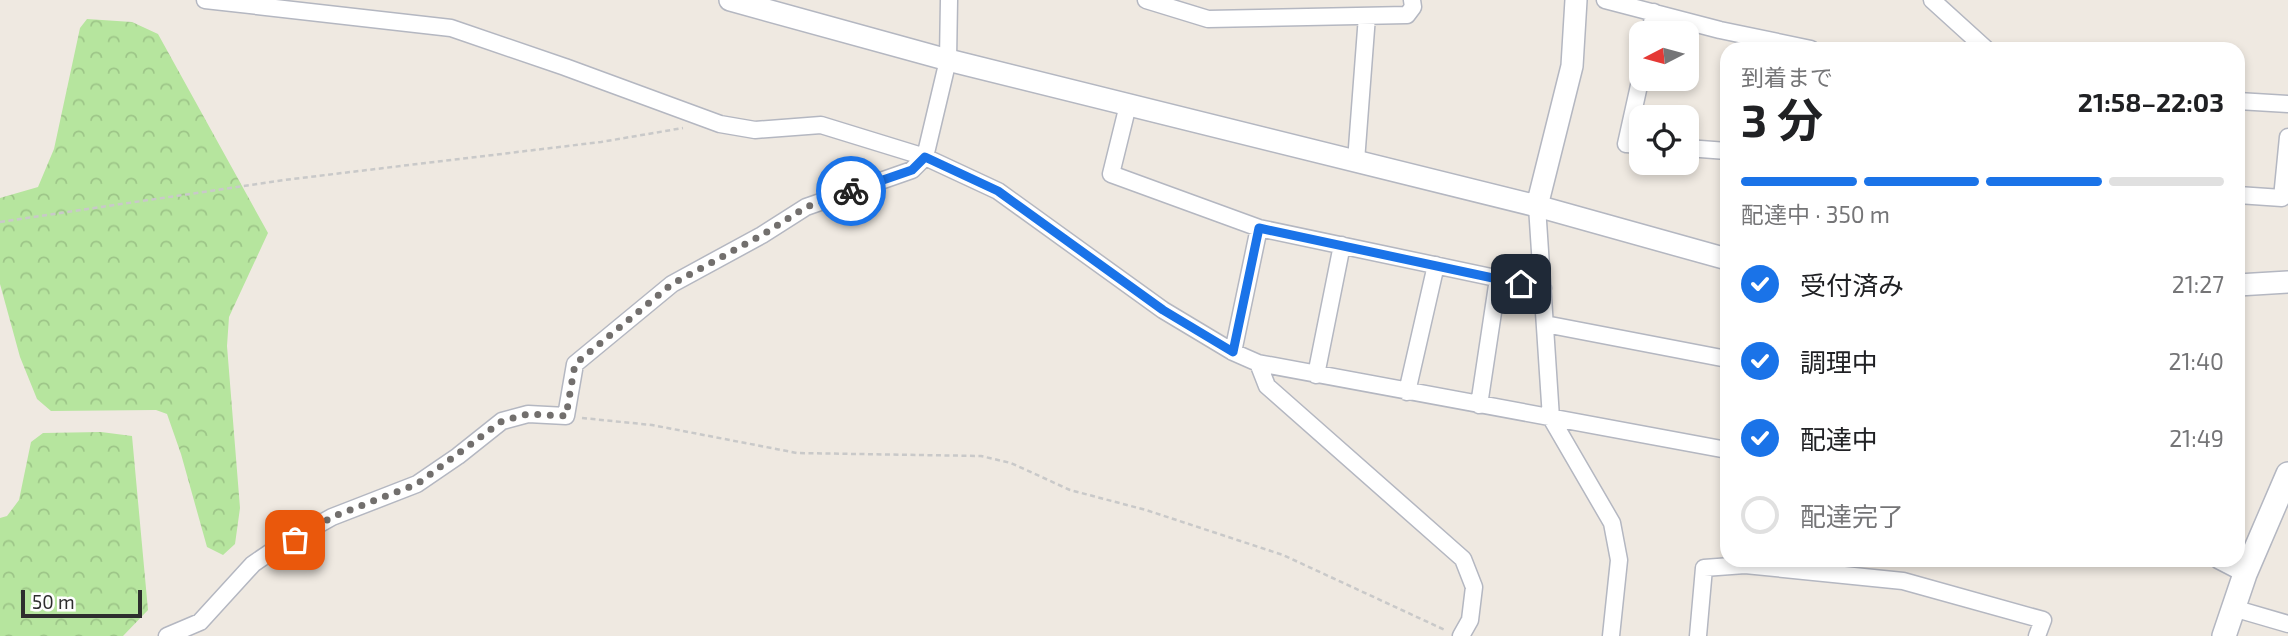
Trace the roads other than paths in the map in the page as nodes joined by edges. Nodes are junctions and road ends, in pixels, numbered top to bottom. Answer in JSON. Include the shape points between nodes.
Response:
{"nodes":[{"id":1,"x":205,"y":0,"type":"edge"},
{"id":2,"x":730,"y":0,"type":"edge"},
{"id":3,"x":949,"y":0,"type":"edge"},
{"id":4,"x":1146,"y":0,"type":"edge"},
{"id":5,"x":1412,"y":0,"type":"edge"},
{"id":6,"x":1576,"y":0,"type":"edge"},
{"id":7,"x":1605,"y":0,"type":"edge"},
{"id":8,"x":1932,"y":0,"type":"edge"},
{"id":9,"x":256,"y":3,"type":"edge"},
{"id":10,"x":1173,"y":3,"type":"edge"},
{"id":11,"x":1654,"y":12,"type":"junction"},
{"id":12,"x":1367,"y":16,"type":"junction"},
{"id":13,"x":1652,"y":21,"type":"edge"},
{"id":14,"x":1777,"y":42,"type":"edge"},
{"id":15,"x":1978,"y":42,"type":"edge"},
{"id":16,"x":948,"y":60,"type":"junction"},
{"id":17,"x":2245,"y":101,"type":"edge"},
{"id":18,"x":2288,"y":104,"type":"edge"},
{"id":19,"x":1128,"y":105,"type":"junction"},
{"id":20,"x":2288,"y":137,"type":"edge"},
{"id":21,"x":1699,"y":149,"type":"edge"},
{"id":22,"x":1720,"y":150,"type":"edge"},
{"id":23,"x":925,"y":157,"type":"junction"},
{"id":24,"x":1356,"y":161,"type":"junction"},
{"id":25,"x":2245,"y":195,"type":"edge"},
{"id":26,"x":1537,"y":206,"type":"junction"},
{"id":27,"x":1259,"y":228,"type":"junction"},
{"id":28,"x":1342,"y":246,"type":"junction"},
{"id":29,"x":1720,"y":257,"type":"edge"},
{"id":30,"x":1436,"y":265,"type":"junction"},
{"id":31,"x":1498,"y":279,"type":"junction"},
{"id":32,"x":2288,"y":282,"type":"edge"},
{"id":33,"x":2245,"y":285,"type":"edge"},
{"id":34,"x":1543,"y":288,"type":"junction"},
{"id":35,"x":1545,"y":324,"type":"junction"},
{"id":36,"x":1233,"y":352,"type":"junction"},
{"id":37,"x":1720,"y":358,"type":"edge"},
{"id":38,"x":1258,"y":363,"type":"junction"},
{"id":39,"x":1316,"y":375,"type":"junction"},
{"id":40,"x":1407,"y":392,"type":"junction"},
{"id":41,"x":1479,"y":405,"type":"junction"},
{"id":42,"x":1551,"y":418,"type":"junction"},
{"id":43,"x":1720,"y":449,"type":"edge"},
{"id":44,"x":2286,"y":482,"type":"edge"},
{"id":45,"x":1720,"y":567,"type":"edge"},
{"id":46,"x":1765,"y":567,"type":"edge"},
{"id":47,"x":2231,"y":567,"type":"edge"},
{"id":48,"x":2245,"y":575,"type":"junction"},
{"id":49,"x":2233,"y":608,"type":"junction"},
{"id":50,"x":2288,"y":624,"type":"edge"},
{"id":51,"x":1455,"y":634,"type":"edge"},
{"id":52,"x":167,"y":636,"type":"edge"},
{"id":53,"x":1611,"y":636,"type":"edge"},
{"id":54,"x":1698,"y":636,"type":"edge"},
{"id":55,"x":2037,"y":636,"type":"edge"},
{"id":56,"x":2224,"y":636,"type":"edge"}],
"edges":[{"from":1,"to":9,"type":"street"},
{"from":2,"to":16,"type":"street"},
{"from":3,"to":16,"type":"street"},
{"from":4,"to":10,"type":"street"},
{"from":5,"to":12,"type":"street","via":[[1407,15]]},
{"from":6,"to":26,"type":"street","via":[[1572,66]]},
{"from":7,"to":11,"type":"street"},
{"from":8,"to":15,"type":"street"},
{"from":9,"to":23,"type":"street","via":[[451,28],[720,124],[755,130],[821,125]]},
{"from":10,"to":12,"type":"street","via":[[1208,19]]},
{"from":11,"to":13,"type":"street"},
{"from":11,"to":14,"type":"street"},
{"from":12,"to":24,"type":"street"},
{"from":16,"to":19,"type":"street"},
{"from":16,"to":23,"type":"street"},
{"from":17,"to":18,"type":"street"},
{"from":19,"to":24,"type":"street"},
{"from":19,"to":27,"type":"street","via":[[1111,174]]},
{"from":20,"to":25,"type":"street","via":[[2282,198]]},
{"from":21,"to":22,"type":"street"},
{"from":23,"to":36,"type":"street","via":[[998,191],[1163,310]]},
{"from":23,"to":52,"type":"street","via":[[912,170],[806,207],[672,284],[575,364],[566,416],[528,414],[502,421],[417,484],[332,517],[275,549],[253,564],[200,622]]},
{"from":24,"to":26,"type":"street"},
{"from":26,"to":29,"type":"street"},
{"from":26,"to":34,"type":"street"},
{"from":27,"to":28,"type":"street"},
{"from":27,"to":36,"type":"street"},
{"from":28,"to":30,"type":"street"},
{"from":28,"to":39,"type":"street"},
{"from":30,"to":31,"type":"street"},
{"from":30,"to":40,"type":"street"},
{"from":31,"to":34,"type":"street"},
{"from":31,"to":41,"type":"street"},
{"from":32,"to":33,"type":"street"},
{"from":34,"to":35,"type":"street"},
{"from":35,"to":37,"type":"street"},
{"from":35,"to":42,"type":"street"},
{"from":36,"to":38,"type":"street"},
{"from":38,"to":39,"type":"street"},
{"from":38,"to":51,"type":"street","via":[[1267,386],[1463,559],[1474,587],[1470,620]]},
{"from":39,"to":40,"type":"street"},
{"from":40,"to":41,"type":"street"},
{"from":41,"to":42,"type":"street"},
{"from":42,"to":43,"type":"street"},
{"from":42,"to":53,"type":"street","via":[[1612,523],[1619,560]]},
{"from":44,"to":48,"type":"main road"},
{"from":45,"to":54,"type":"street","via":[[1704,568]]},
{"from":46,"to":55,"type":"street","via":[[1903,581],[2043,620]]},
{"from":47,"to":48,"type":"street"},
{"from":48,"to":49,"type":"main road"},
{"from":49,"to":50,"type":"street"},
{"from":49,"to":56,"type":"main road"}]}
